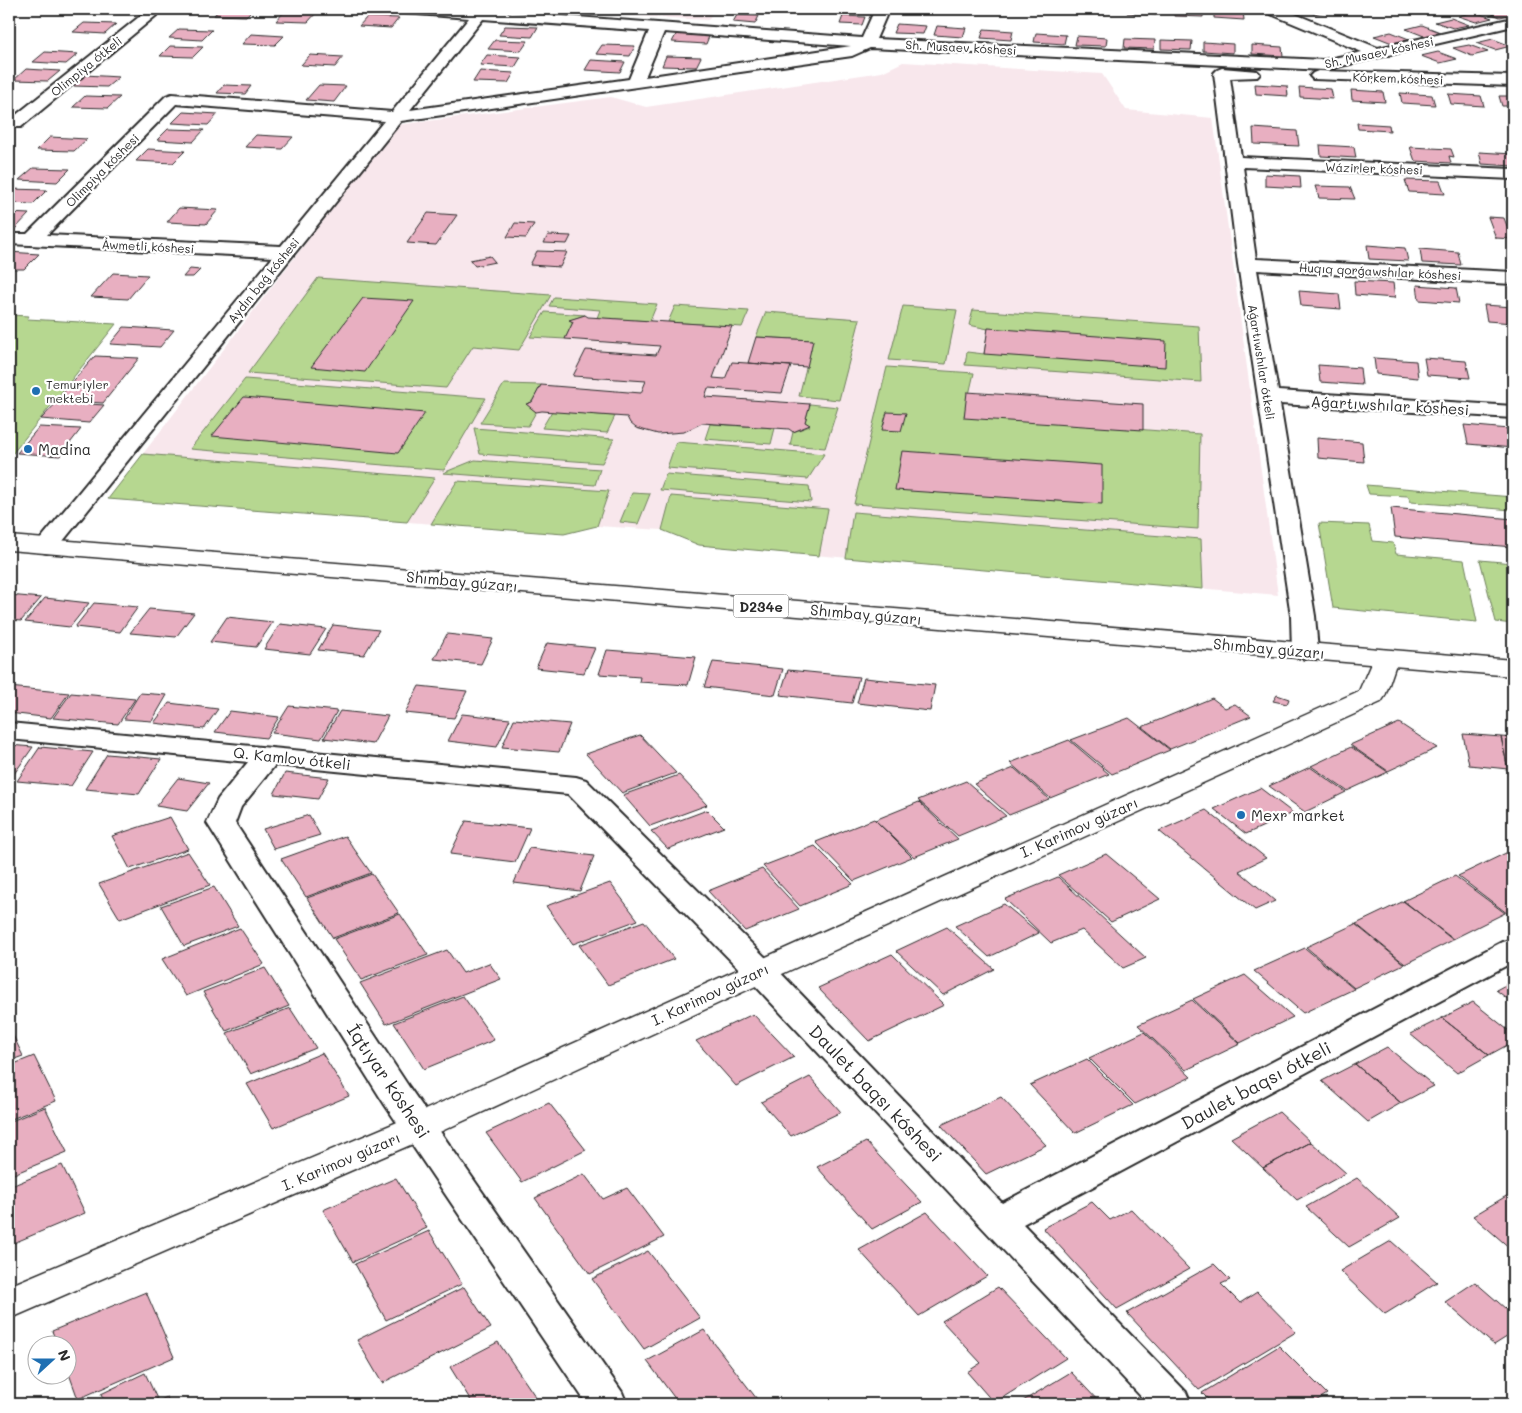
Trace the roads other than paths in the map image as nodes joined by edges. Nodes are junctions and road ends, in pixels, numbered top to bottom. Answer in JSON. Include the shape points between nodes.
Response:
{"nodes":[{"id":1,"x":157,"y":9,"type":"edge"},
{"id":2,"x":404,"y":9,"type":"edge"},
{"id":3,"x":882,"y":9,"type":"edge"},
{"id":4,"x":1271,"y":9,"type":"edge"},
{"id":5,"x":480,"y":14,"type":"junction"},
{"id":6,"x":729,"y":16,"type":"dead end"},
{"id":7,"x":1513,"y":22,"type":"edge"},
{"id":8,"x":659,"y":26,"type":"junction"},
{"id":9,"x":722,"y":31,"type":"junction"},
{"id":10,"x":867,"y":43,"type":"junction"},
{"id":11,"x":1377,"y":53,"type":"junction"},
{"id":12,"x":1222,"y":73,"type":"joint"},
{"id":13,"x":1513,"y":81,"type":"edge"},
{"id":14,"x":635,"y":83,"type":"junction"},
{"id":15,"x":396,"y":117,"type":"junction"},
{"id":16,"x":12,"y":120,"type":"edge"},
{"id":17,"x":1234,"y":162,"type":"junction"},
{"id":18,"x":1513,"y":174,"type":"edge"},
{"id":19,"x":9,"y":239,"type":"edge"},
{"id":20,"x":32,"y":240,"type":"junction"},
{"id":21,"x":286,"y":252,"type":"junction"},
{"id":22,"x":1247,"y":264,"type":"junction"},
{"id":23,"x":1513,"y":278,"type":"edge"},
{"id":24,"x":1267,"y":398,"type":"junction"},
{"id":25,"x":1513,"y":412,"type":"edge"},
{"id":26,"x":9,"y":543,"type":"edge"},
{"id":27,"x":47,"y":546,"type":"junction"},
{"id":28,"x":1306,"y":651,"type":"junction"},
{"id":29,"x":1385,"y":658,"type":"junction"},
{"id":30,"x":1513,"y":668,"type":"edge"},
{"id":31,"x":9,"y":731,"type":"edge"},
{"id":32,"x":268,"y":756,"type":"junction"},
{"id":33,"x":576,"y":786,"type":"joint"},
{"id":34,"x":1513,"y":949,"type":"edge"},
{"id":35,"x":760,"y":971,"type":"junction"},
{"id":36,"x":419,"y":1127,"type":"junction"},
{"id":37,"x":998,"y":1221,"type":"junction"},
{"id":38,"x":9,"y":1303,"type":"edge"},
{"id":39,"x":608,"y":1404,"type":"edge"},
{"id":40,"x":1172,"y":1404,"type":"edge"}],
"edges":[{"from":1,"to":16,"type":"street","name":"Olimpiya ótkeli"},
{"from":2,"to":5,"type":"street","name":"Sh. Musaev kóshesi"},
{"from":3,"to":10,"type":"street"},
{"from":4,"to":11,"type":"street"},
{"from":5,"to":8,"type":"street","name":"Sh. Musaev kóshesi"},
{"from":5,"to":15,"type":"street","name":"Aydın baǵ kóshesi"},
{"from":6,"to":9,"type":"street"},
{"from":7,"to":11,"type":"street","name":"Sh. Musaev kóshesi"},
{"from":8,"to":9,"type":"street","name":"Sh. Musaev kóshesi"},
{"from":8,"to":14,"type":"street"},
{"from":9,"to":10,"type":"street","name":"Sh. Musaev kóshesi"},
{"from":10,"to":11,"type":"street","name":"Sh. Musaev kóshesi","via":[[1324,65]]},
{"from":10,"to":14,"type":"street","via":[[852,52]]},
{"from":12,"to":13,"type":"street","name":"Kórkem kóshesi"},
{"from":12,"to":17,"type":"street","name":"Aǵartıwshılar ótkeli"},
{"from":14,"to":15,"type":"street"},
{"from":15,"to":20,"type":"street","name":"Olimpiya kóshesi","via":[[172,99]]},
{"from":15,"to":21,"type":"street","name":"Aydın baǵ kóshesi"},
{"from":17,"to":18,"type":"street","name":"Wázirler kóshesi"},
{"from":17,"to":22,"type":"street","name":"Aǵartıwshılar ótkeli"},
{"from":19,"to":20,"type":"street","name":"Áwmetli kóshesi"},
{"from":20,"to":21,"type":"street","name":"Áwmetli kóshesi"},
{"from":21,"to":27,"type":"street","name":"Aydın baǵ kóshesi"},
{"from":22,"to":23,"type":"street","name":"Huqıq qorǵawshılar kóshesi"},
{"from":22,"to":24,"type":"street","name":"Aǵartıwshılar ótkeli"},
{"from":24,"to":25,"type":"street","name":"Aǵartıwshılar kóshesi"},
{"from":24,"to":28,"type":"street","name":"Aǵartıwshılar ótkeli"},
{"from":26,"to":27,"type":"main road","name":"Shımbay gúzarı","number":"D234e"},
{"from":27,"to":28,"type":"main road","name":"Shımbay gúzarı","number":"D234e"},
{"from":28,"to":29,"type":"main road","name":"Shımbay gúzarı","number":"D234e"},
{"from":29,"to":30,"type":"main road","name":"Shımbay gúzarı","number":"D234e"},
{"from":29,"to":35,"type":"main road","name":"I. Karimov gúzarı","via":[[1371,696]]},
{"from":31,"to":32,"type":"street","name":"Q. Kamlov ótkeli"},
{"from":32,"to":33,"type":"street","name":"Q. Kamlov ótkeli"},
{"from":32,"to":36,"type":"street","name":"Íqtıyar kóshesi","via":[[228,805],[221,823]]},
{"from":33,"to":35,"type":"street","name":"Daulet baqsı kóshesi"},
{"from":34,"to":37,"type":"street","name":"Daulet baqsı ótkeli"},
{"from":35,"to":36,"type":"main road","name":"I. Karimov gúzarı"},
{"from":35,"to":37,"type":"street","name":"Daulet baqsı kóshesi"},
{"from":36,"to":38,"type":"main road","name":"I. Karimov gúzarı"},
{"from":36,"to":39,"type":"street","name":"Íqtıyar kóshesi"},
{"from":37,"to":40,"type":"street","name":"Daulet baqsı kóshesi"}]}
